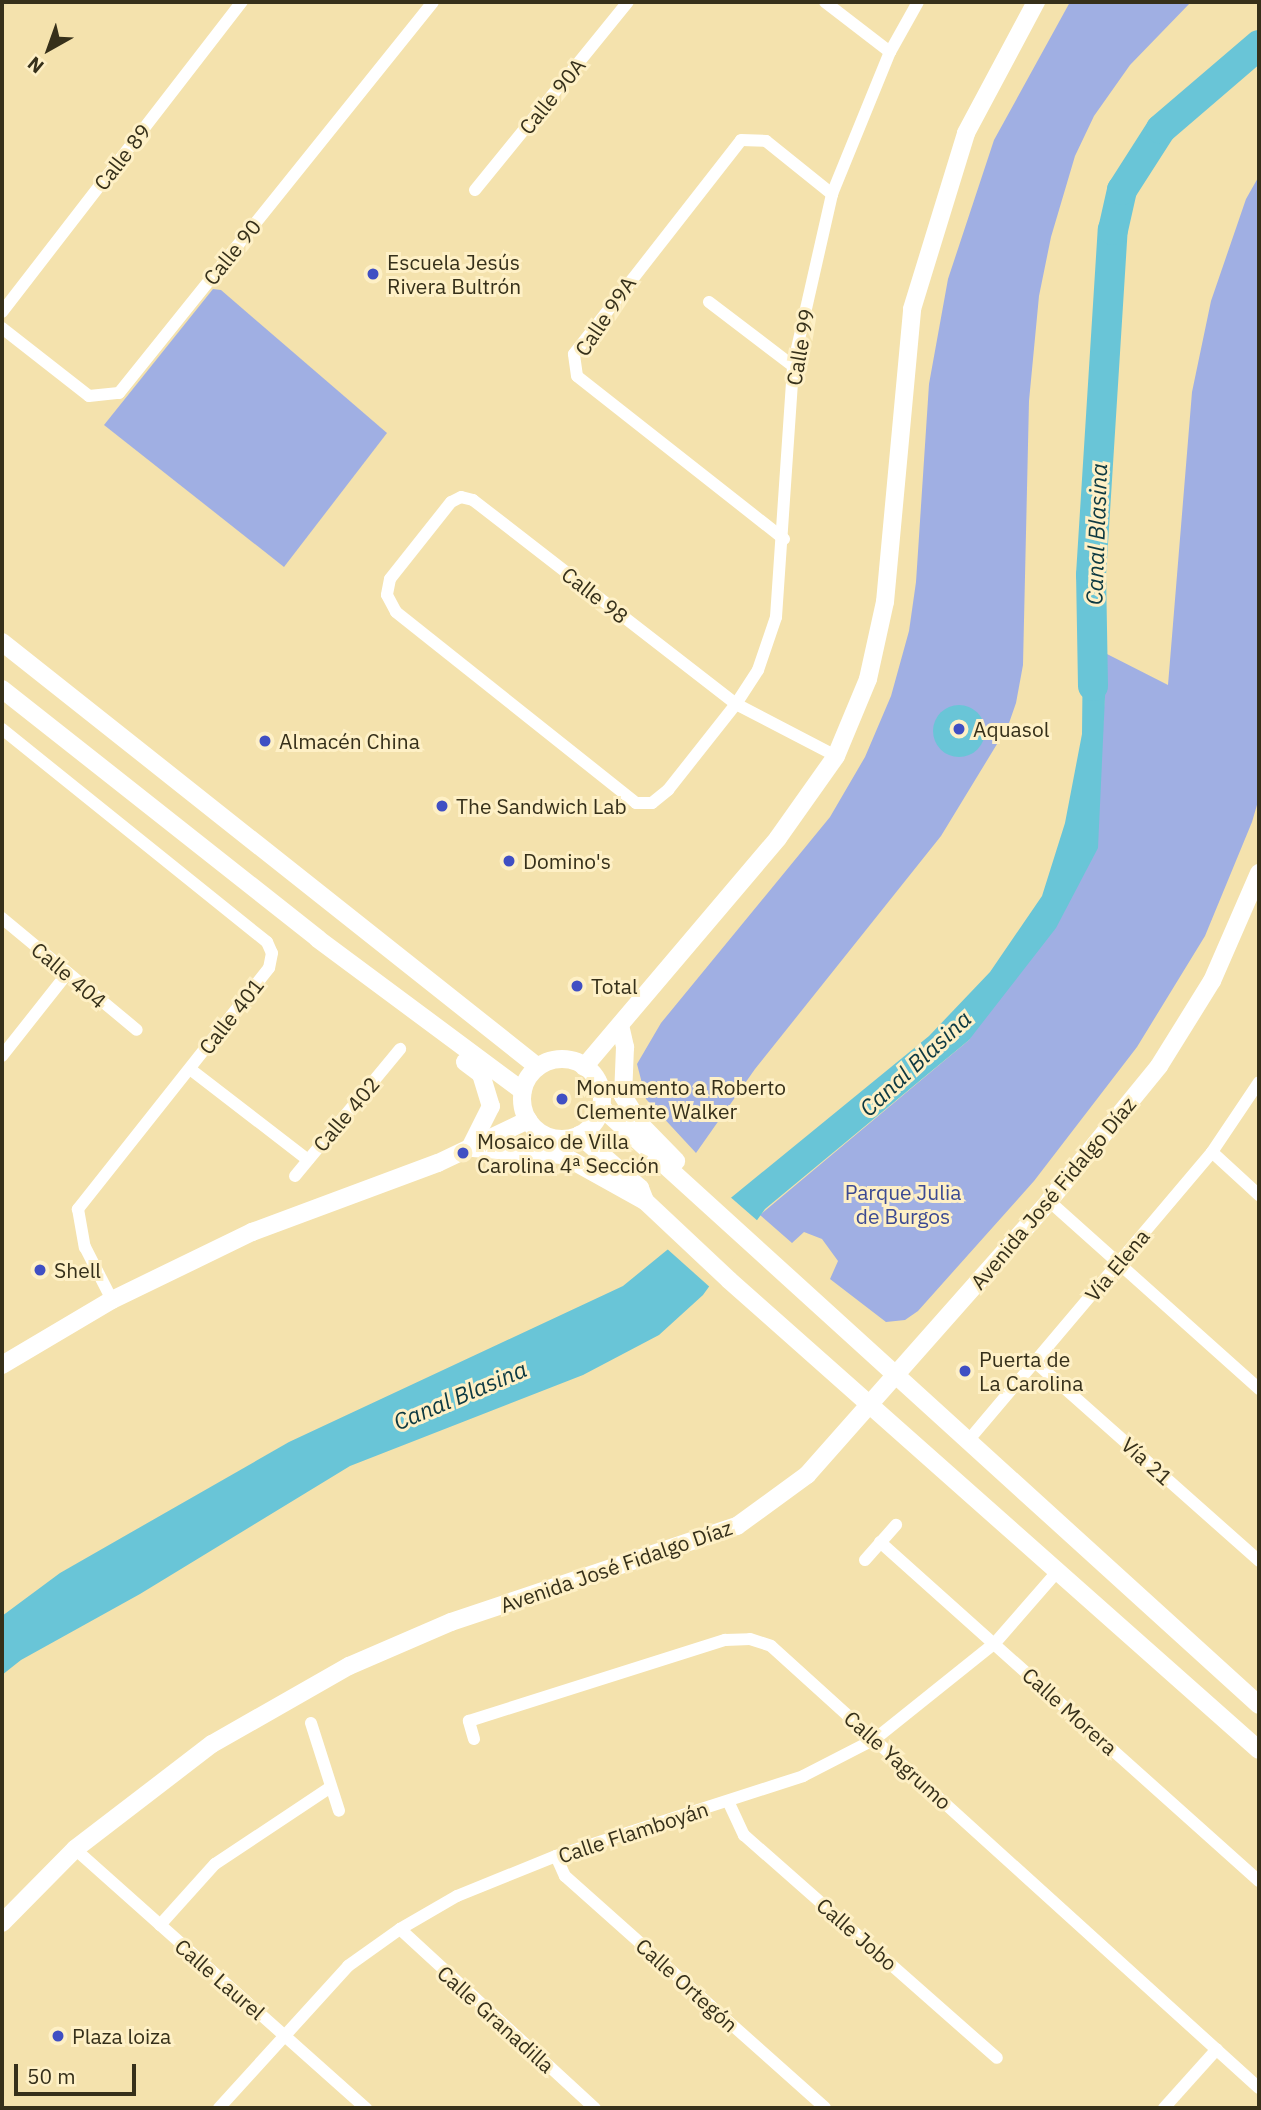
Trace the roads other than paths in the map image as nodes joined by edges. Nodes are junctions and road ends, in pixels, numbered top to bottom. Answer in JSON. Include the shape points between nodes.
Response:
{"nodes":[{"id":1,"x":242,"y":2,"type":"edge"},
{"id":2,"x":433,"y":2,"type":"edge"},
{"id":3,"x":628,"y":2,"type":"edge"},
{"id":4,"x":825,"y":2,"type":"edge"},
{"id":5,"x":918,"y":2,"type":"edge"},
{"id":6,"x":1036,"y":2,"type":"edge"},
{"id":7,"x":890,"y":52,"type":"junction"},
{"id":8,"x":475,"y":190,"type":"dead end"},
{"id":9,"x":832,"y":194,"type":"junction"},
{"id":10,"x":709,"y":302,"type":"dead end"},
{"id":11,"x":2,"y":312,"type":"edge"},
{"id":12,"x":2,"y":328,"type":"edge"},
{"id":13,"x":793,"y":366,"type":"junction"},
{"id":14,"x":784,"y":539,"type":"junction"},
{"id":15,"x":2,"y":642,"type":"edge"},
{"id":16,"x":2,"y":689,"type":"edge"},
{"id":17,"x":736,"y":704,"type":"junction"},
{"id":18,"x":2,"y":729,"type":"edge"},
{"id":19,"x":836,"y":756,"type":"junction"},
{"id":20,"x":1259,"y":873,"type":"edge"},
{"id":21,"x":2,"y":918,"type":"edge"},
{"id":22,"x":66,"y":975,"type":"junction"},
{"id":23,"x":424,"y":1017,"type":"junction"},
{"id":24,"x":620,"y":1025,"type":"junction"},
{"id":25,"x":137,"y":1030,"type":"dead end"},
{"id":26,"x":400,"y":1049,"type":"dead end"},
{"id":27,"x":2,"y":1056,"type":"edge"},
{"id":28,"x":538,"y":1067,"type":"junction"},
{"id":29,"x":584,"y":1067,"type":"junction"},
{"id":30,"x":190,"y":1069,"type":"junction"},
{"id":31,"x":1259,"y":1082,"type":"edge"},
{"id":32,"x":523,"y":1091,"type":"junction"},
{"id":33,"x":601,"y":1107,"type":"junction"},
{"id":34,"x":528,"y":1120,"type":"junction"},
{"id":35,"x":579,"y":1135,"type":"junction"},
{"id":36,"x":470,"y":1148,"type":"junction"},
{"id":37,"x":1212,"y":1152,"type":"junction"},
{"id":38,"x":307,"y":1160,"type":"junction"},
{"id":39,"x":295,"y":1176,"type":"dead end"},
{"id":40,"x":690,"y":1181,"type":"junction"},
{"id":41,"x":1259,"y":1195,"type":"edge"},
{"id":42,"x":645,"y":1201,"type":"junction"},
{"id":43,"x":1049,"y":1201,"type":"junction"},
{"id":44,"x":1119,"y":1264,"type":"junction"},
{"id":45,"x":112,"y":1300,"type":"junction"},
{"id":46,"x":1034,"y":1361,"type":"junction"},
{"id":47,"x":2,"y":1364,"type":"edge"},
{"id":48,"x":898,"y":1375,"type":"junction"},
{"id":49,"x":1259,"y":1389,"type":"edge"},
{"id":50,"x":871,"y":1404,"type":"junction"},
{"id":51,"x":967,"y":1442,"type":"junction"},
{"id":52,"x":896,"y":1525,"type":"dead end"},
{"id":53,"x":880,"y":1542,"type":"junction"},
{"id":54,"x":865,"y":1560,"type":"dead end"},
{"id":55,"x":1259,"y":1561,"type":"edge"},
{"id":56,"x":1058,"y":1572,"type":"junction"},
{"id":57,"x":995,"y":1643,"type":"junction"},
{"id":58,"x":1259,"y":1705,"type":"edge"},
{"id":59,"x":311,"y":1723,"type":"dead end"},
{"id":60,"x":875,"y":1739,"type":"junction"},
{"id":61,"x":474,"y":1740,"type":"dead end"},
{"id":62,"x":1259,"y":1750,"type":"edge"},
{"id":63,"x":331,"y":1787,"type":"junction"},
{"id":64,"x":728,"y":1801,"type":"junction"},
{"id":65,"x":339,"y":1811,"type":"dead end"},
{"id":66,"x":75,"y":1849,"type":"junction"},
{"id":67,"x":556,"y":1856,"type":"junction"},
{"id":68,"x":1259,"y":1881,"type":"edge"},
{"id":69,"x":2,"y":1923,"type":"edge"},
{"id":70,"x":160,"y":1925,"type":"junction"},
{"id":71,"x":400,"y":1929,"type":"junction"},
{"id":72,"x":285,"y":2036,"type":"junction"},
{"id":73,"x":1217,"y":2049,"type":"junction"},
{"id":74,"x":997,"y":2058,"type":"dead end"},
{"id":75,"x":1259,"y":2088,"type":"edge"},
{"id":76,"x":219,"y":2108,"type":"edge"},
{"id":77,"x":366,"y":2108,"type":"edge"},
{"id":78,"x":595,"y":2108,"type":"edge"},
{"id":79,"x":825,"y":2108,"type":"edge"},
{"id":80,"x":1164,"y":2108,"type":"edge"}],
"edges":[{"from":1,"to":11,"type":"street","name":"Calle 89"},
{"from":2,"to":12,"type":"street","name":"Calle 90","via":[[119,393],[89,396]]},
{"from":3,"to":8,"type":"street","name":"Calle 90A"},
{"from":4,"to":7,"type":"street"},
{"from":5,"to":7,"type":"street","name":"Calle 99"},
{"from":6,"to":19,"type":"main road","via":[[966,133],[912,309],[885,603],[868,679]]},
{"from":7,"to":9,"type":"street","name":"Calle 99"},
{"from":9,"to":13,"type":"street","name":"Calle 99"},
{"from":9,"to":14,"type":"street","name":"Calle 99A","via":[[766,141],[741,140],[574,354],[577,376]]},
{"from":10,"to":13,"type":"street"},
{"from":13,"to":14,"type":"street","name":"Calle 99"},
{"from":14,"to":17,"type":"street","name":"Calle 99","via":[[776,617],[758,670]]},
{"from":15,"to":28,"type":"main road"},
{"from":16,"to":23,"type":"main road"},
{"from":17,"to":17,"type":"street","name":"Calle 98","via":[[473,500],[461,497],[451,502],[390,579],[387,595],[396,612],[636,803],[652,803]]},
{"from":17,"to":19,"type":"street","name":"Calle 98"},
{"from":18,"to":30,"type":"street","name":"Calle 401","via":[[267,942],[272,953],[269,968]]},
{"from":19,"to":24,"type":"main road","via":[[778,838]]},
{"from":20,"to":43,"type":"main road","name":"Avenida José Fidalgo Díaz","via":[[1231,944],[1192,1015],[1124,1112]]},
{"from":21,"to":22,"type":"street","name":"Calle 404"},
{"from":22,"to":25,"type":"street","name":"Calle 404"},
{"from":22,"to":27,"type":"street"},
{"from":23,"to":32,"type":"main road"},
{"from":23,"to":36,"type":"main road","via":[[431,1037],[474,1068],[488,1086],[490,1113]]},
{"from":24,"to":29,"type":"main road"},
{"from":24,"to":40,"type":"main road","via":[[625,1047],[621,1087],[628,1106]]},
{"from":26,"to":38,"type":"street","name":"Calle 402"},
{"from":28,"to":29,"type":"main road","via":[[558,1060]]},
{"from":28,"to":32,"type":"main road"},
{"from":29,"to":33,"type":"main road","via":[[599,1086]]},
{"from":30,"to":38,"type":"street","name":"Calle 402"},
{"from":30,"to":45,"type":"street","name":"Calle 401","via":[[78,1209],[85,1247]]},
{"from":31,"to":37,"type":"street","name":"Vía Elena"},
{"from":32,"to":34,"type":"main road"},
{"from":33,"to":35,"type":"main road","via":[[595,1121]]},
{"from":33,"to":40,"type":"main road"},
{"from":34,"to":35,"type":"main road","via":[[551,1137]]},
{"from":34,"to":36,"type":"main road"},
{"from":35,"to":42,"type":"main road","via":[[640,1188]]},
{"from":36,"to":42,"type":"main road","via":[[562,1155]]},
{"from":36,"to":45,"type":"main road","via":[[252,1232]]},
{"from":37,"to":41,"type":"street"},
{"from":37,"to":44,"type":"street","name":"Vía Elena"},
{"from":38,"to":39,"type":"street"},
{"from":40,"to":48,"type":"main road","via":[[708,1191],[718,1215]]},
{"from":42,"to":50,"type":"main road"},
{"from":43,"to":44,"type":"street"},
{"from":43,"to":48,"type":"main road","name":"Avenida José Fidalgo Díaz"},
{"from":44,"to":46,"type":"street","name":"Vía Elena"},
{"from":44,"to":49,"type":"street"},
{"from":45,"to":47,"type":"main road"},
{"from":46,"to":51,"type":"street","name":"Vía Elena"},
{"from":46,"to":55,"type":"street","name":"Vía 21"},
{"from":48,"to":50,"type":"main road","name":"Avenida José Fidalgo Díaz"},
{"from":48,"to":51,"type":"main road"},
{"from":50,"to":56,"type":"main road"},
{"from":50,"to":66,"type":"main road","name":"Avenida José Fidalgo Díaz","via":[[807,1475],[737,1526],[451,1622],[349,1667],[212,1744]]},
{"from":51,"to":58,"type":"main road"},
{"from":52,"to":53,"type":"street"},
{"from":53,"to":54,"type":"street"},
{"from":53,"to":57,"type":"street","name":"Calle Morera"},
{"from":56,"to":57,"type":"street","name":"Calle Flamboyán"},
{"from":56,"to":62,"type":"main road"},
{"from":57,"to":60,"type":"street","name":"Calle Flamboyán"},
{"from":57,"to":68,"type":"street","name":"Calle Morera"},
{"from":59,"to":63,"type":"street"},
{"from":60,"to":61,"type":"street","name":"Calle Yagrumo","via":[[771,1646],[750,1639],[724,1640],[469,1721]]},
{"from":60,"to":64,"type":"street","name":"Calle Flamboyán","via":[[803,1776]]},
{"from":60,"to":73,"type":"street","name":"Calle Yagrumo"},
{"from":63,"to":65,"type":"street"},
{"from":63,"to":70,"type":"street","via":[[215,1864]]},
{"from":64,"to":67,"type":"street","name":"Calle Flamboyán"},
{"from":64,"to":74,"type":"street","name":"Calle Jobo","via":[[744,1835]]},
{"from":66,"to":69,"type":"main road","name":"Avenida José Fidalgo Díaz"},
{"from":66,"to":70,"type":"street","name":"Calle Laurel"},
{"from":67,"to":71,"type":"street","name":"Calle Flamboyán","via":[[457,1896]]},
{"from":67,"to":79,"type":"street","name":"Calle Ortegón","via":[[565,1876]]},
{"from":70,"to":72,"type":"street","name":"Calle Laurel"},
{"from":71,"to":72,"type":"street","name":"Calle Flamboyán","via":[[348,1966]]},
{"from":71,"to":78,"type":"street","name":"Calle Granadilla"},
{"from":72,"to":76,"type":"street","name":"Calle Flamboyán"},
{"from":72,"to":77,"type":"street","name":"Calle Laurel"},
{"from":73,"to":75,"type":"street","name":"Calle Yagrumo"},
{"from":73,"to":80,"type":"street"}]}
